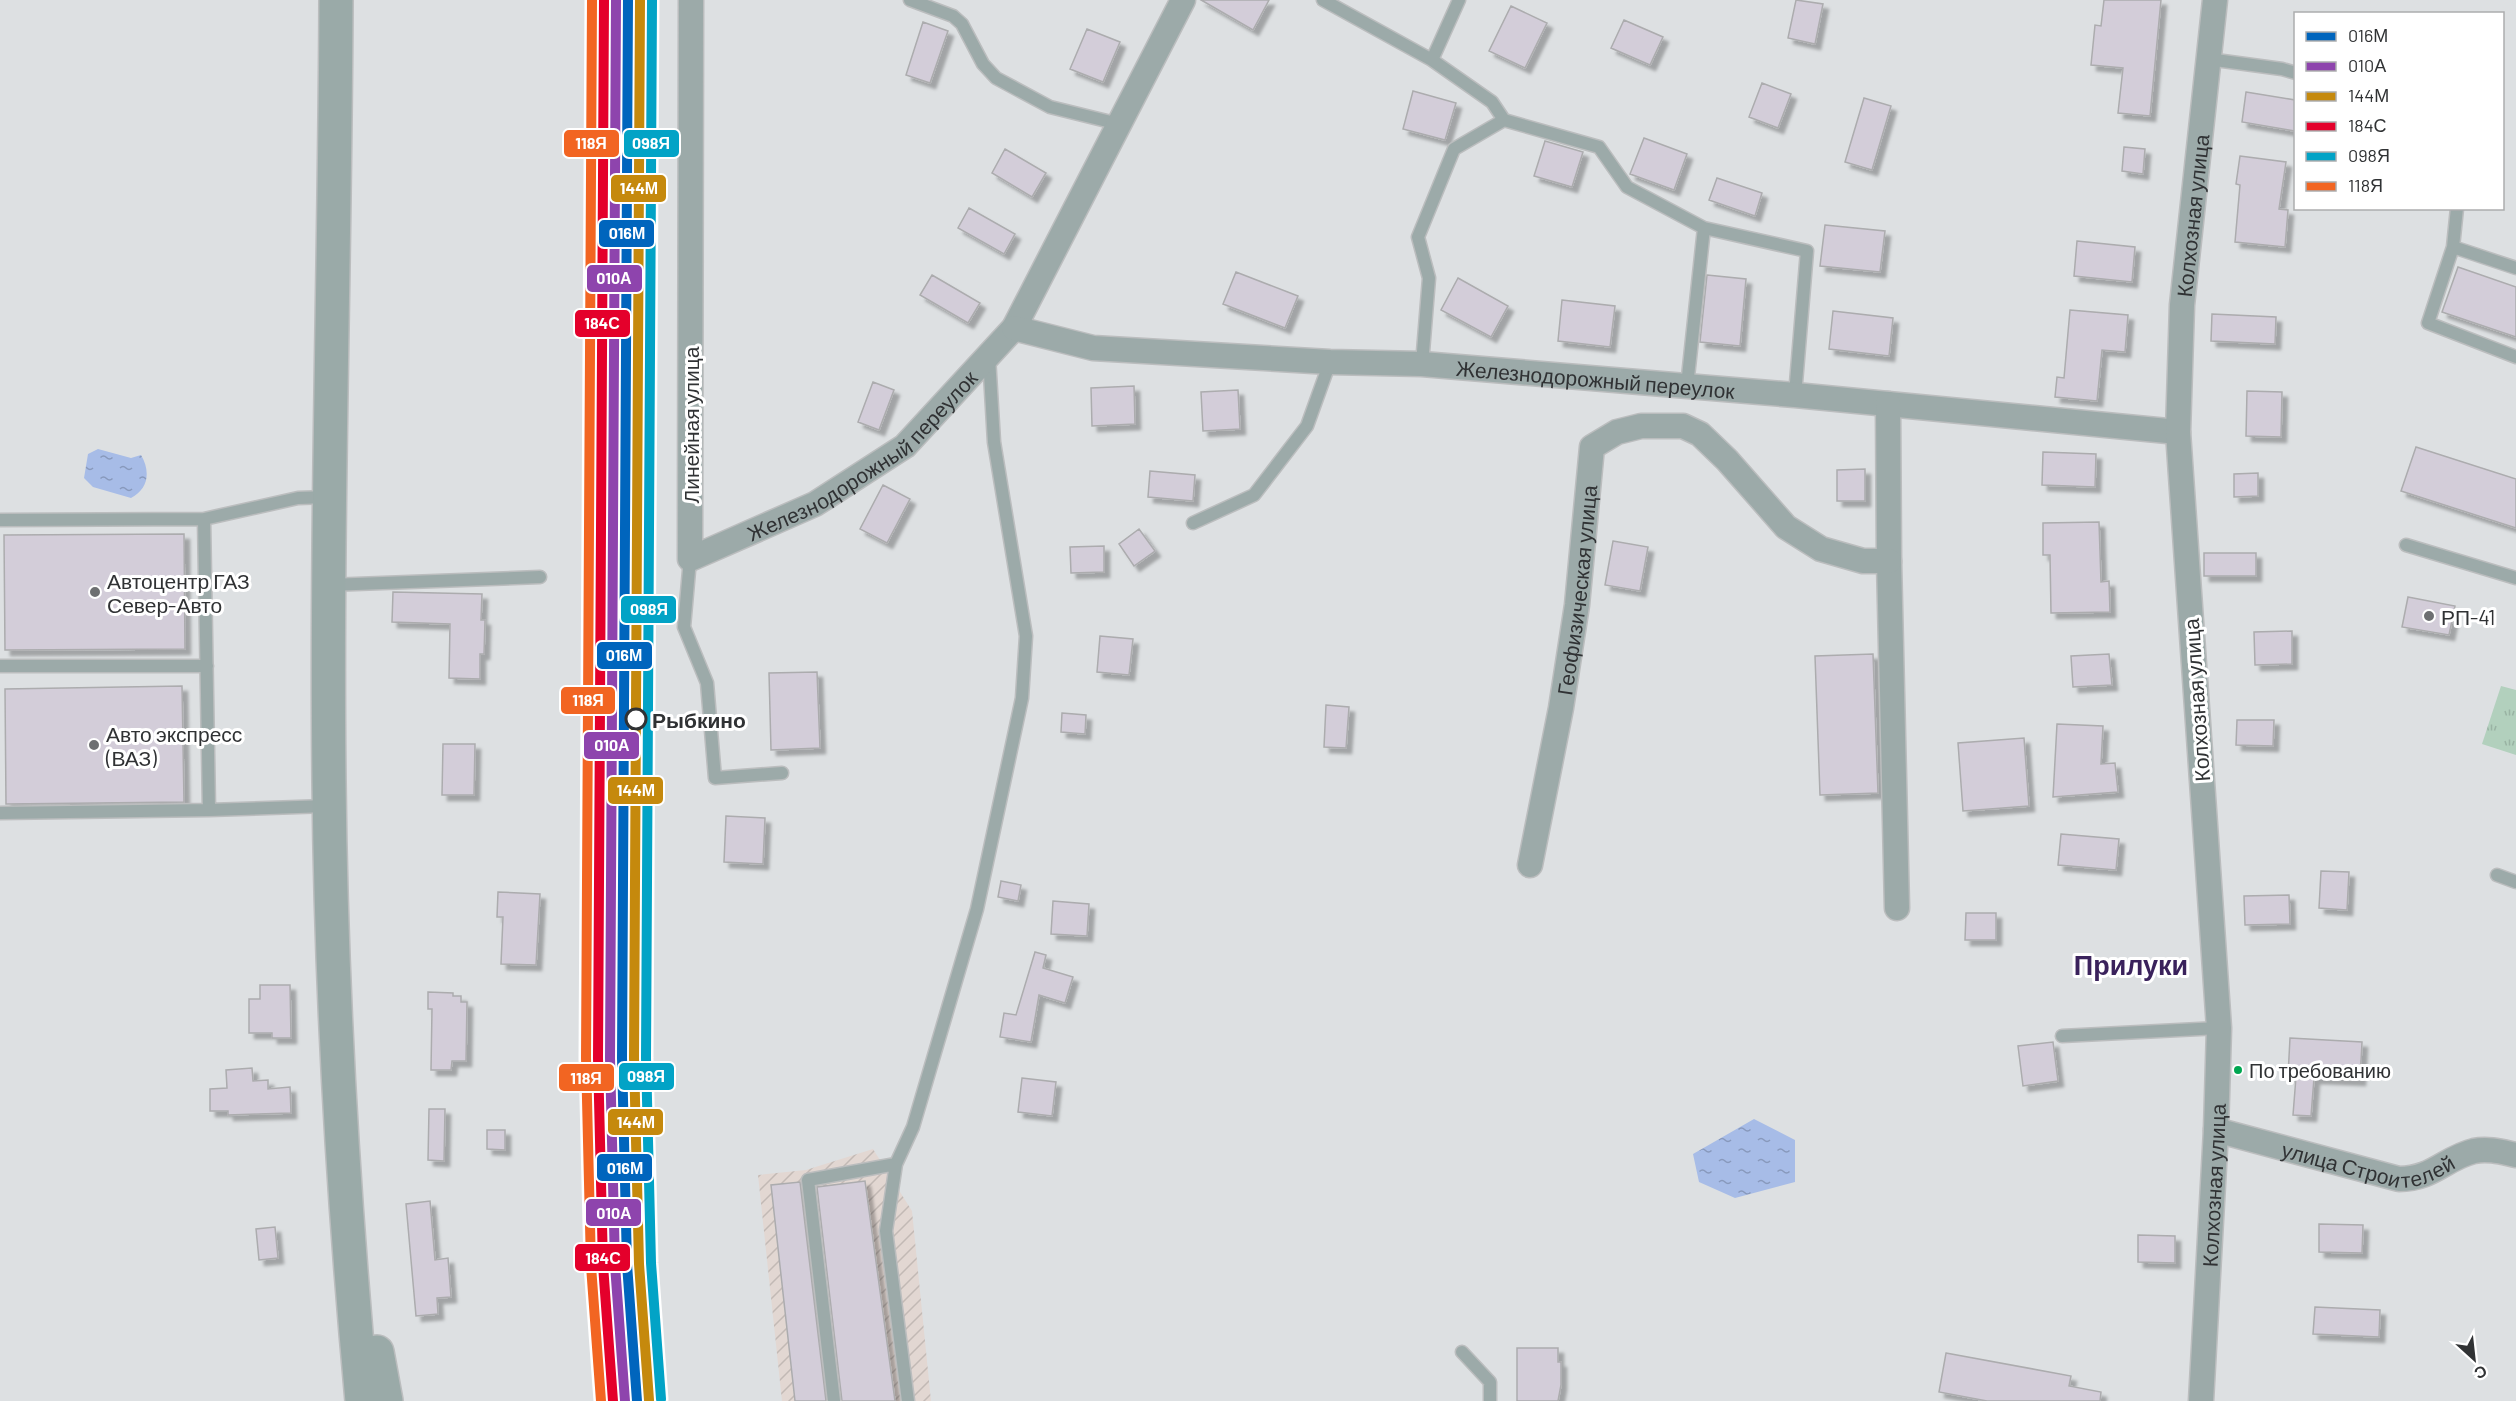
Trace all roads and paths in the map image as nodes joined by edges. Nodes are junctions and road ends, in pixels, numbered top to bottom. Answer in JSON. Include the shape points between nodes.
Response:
{"nodes":[{"id":1,"x":336,"y":0,"type":"edge"},
{"id":2,"x":691,"y":0,"type":"edge"},
{"id":3,"x":910,"y":0,"type":"edge"},
{"id":4,"x":1183,"y":0,"type":"edge"},
{"id":5,"x":1323,"y":0,"type":"edge"},
{"id":6,"x":1459,"y":0,"type":"edge"},
{"id":7,"x":2215,"y":0,"type":"edge"},
{"id":8,"x":2208,"y":59,"type":"junction"},
{"id":9,"x":1432,"y":60,"type":"junction"},
{"id":10,"x":2294,"y":73,"type":"edge"},
{"id":11,"x":1504,"y":120,"type":"junction"},
{"id":12,"x":1119,"y":124,"type":"junction"},
{"id":13,"x":2457,"y":210,"type":"edge"},
{"id":14,"x":1704,"y":228,"type":"junction"},
{"id":15,"x":2453,"y":247,"type":"junction"},
{"id":16,"x":2516,"y":268,"type":"edge"},
{"id":17,"x":1014,"y":328,"type":"junction"},
{"id":18,"x":989,"y":356,"type":"junction"},
{"id":19,"x":2516,"y":357,"type":"edge"},
{"id":20,"x":1330,"y":362,"type":"junction"},
{"id":21,"x":1422,"y":364,"type":"junction"},
{"id":22,"x":1687,"y":386,"type":"junction"},
{"id":23,"x":1795,"y":395,"type":"junction"},
{"id":24,"x":1888,"y":404,"type":"junction"},
{"id":25,"x":1683,"y":426,"type":"junction"},
{"id":26,"x":2178,"y":432,"type":"junction"},
{"id":27,"x":329,"y":497,"type":"junction"},
{"id":28,"x":204,"y":519,"type":"junction"},
{"id":29,"x":0,"y":520,"type":"edge"},
{"id":30,"x":1193,"y":524,"type":"dead end"},
{"id":31,"x":2406,"y":545,"type":"dead end"},
{"id":32,"x":690,"y":558,"type":"junction"},
{"id":33,"x":1889,"y":561,"type":"junction"},
{"id":34,"x":540,"y":577,"type":"dead end"},
{"id":35,"x":2516,"y":578,"type":"edge"},
{"id":36,"x":328,"y":585,"type":"junction"},
{"id":37,"x":0,"y":666,"type":"edge"},
{"id":38,"x":207,"y":666,"type":"junction"},
{"id":39,"x":782,"y":773,"type":"dead end"},
{"id":40,"x":329,"y":806,"type":"junction"},
{"id":41,"x":209,"y":810,"type":"junction"},
{"id":42,"x":0,"y":813,"type":"edge"},
{"id":43,"x":1530,"y":865,"type":"dead end"},
{"id":44,"x":2497,"y":875,"type":"dead end"},
{"id":45,"x":2516,"y":882,"type":"edge"},
{"id":46,"x":1897,"y":908,"type":"dead end"},
{"id":47,"x":2219,"y":1028,"type":"junction"},
{"id":48,"x":2062,"y":1036,"type":"dead end"},
{"id":49,"x":2216,"y":1130,"type":"junction"},
{"id":50,"x":2516,"y":1155,"type":"edge"},
{"id":51,"x":896,"y":1164,"type":"junction"},
{"id":52,"x":347,"y":1194,"type":"junction"},
{"id":53,"x":1462,"y":1352,"type":"dead end"},
{"id":54,"x":362,"y":1401,"type":"edge"},
{"id":55,"x":386,"y":1401,"type":"edge"},
{"id":56,"x":834,"y":1401,"type":"edge"},
{"id":57,"x":908,"y":1401,"type":"edge"},
{"id":58,"x":1490,"y":1401,"type":"edge"},
{"id":59,"x":2200,"y":1401,"type":"edge"}],
"edges":[{"from":1,"to":27,"type":"main road"},
{"from":2,"to":32,"type":"street","name":"Линейная улица"},
{"from":3,"to":12,"type":"lane","via":[[953,16],[962,24],[983,64],[996,78],[1050,107]]},
{"from":4,"to":12,"type":"street","name":"Железнодорожный переулок"},
{"from":5,"to":9,"type":"lane"},
{"from":6,"to":9,"type":"lane"},
{"from":7,"to":8,"type":"street","name":"Колхозная улица"},
{"from":8,"to":10,"type":"lane"},
{"from":8,"to":26,"type":"street","name":"Колхозная улица","via":[[2182,305]]},
{"from":9,"to":11,"type":"lane","via":[[1492,102]]},
{"from":11,"to":14,"type":"lane","via":[[1599,147],[1627,187]]},
{"from":11,"to":21,"type":"lane","via":[[1454,149],[1418,237],[1429,278]]},
{"from":12,"to":17,"type":"street","name":"Железнодорожный переулок"},
{"from":13,"to":15,"type":"lane"},
{"from":14,"to":22,"type":"lane"},
{"from":14,"to":23,"type":"lane","via":[[1807,251]]},
{"from":15,"to":16,"type":"lane"},
{"from":15,"to":19,"type":"lane","via":[[2428,323]]},
{"from":17,"to":18,"type":"street","name":"Железнодорожный переулок"},
{"from":17,"to":20,"type":"street","name":"Железнодорожный переулок","via":[[1093,348]]},
{"from":18,"to":32,"type":"street","name":"Железнодорожный переулок","via":[[905,446],[814,504]]},
{"from":18,"to":51,"type":"lane","via":[[994,442],[1026,636],[1022,698],[977,909],[913,1127]]},
{"from":20,"to":21,"type":"street","name":"Железнодорожный переулок"},
{"from":20,"to":30,"type":"lane","via":[[1307,426],[1254,495]]},
{"from":21,"to":22,"type":"street","name":"Железнодорожный переулок"},
{"from":22,"to":23,"type":"street","name":"Железнодорожный переулок"},
{"from":22,"to":25,"type":"street"},
{"from":23,"to":24,"type":"street","name":"Железнодорожный переулок"},
{"from":24,"to":26,"type":"street","name":"Железнодорожный переулок"},
{"from":24,"to":33,"type":"street"},
{"from":25,"to":33,"type":"street","via":[[1700,434],[1727,460],[1786,527],[1821,549],[1863,561]]},
{"from":25,"to":43,"type":"street","name":"Геофизическая улица","via":[[1633,428],[1617,432],[1592,447],[1575,616]]},
{"from":26,"to":47,"type":"street","name":"Колхозная улица"},
{"from":27,"to":28,"type":"lane","via":[[298,498]]},
{"from":27,"to":36,"type":"main road"},
{"from":28,"to":29,"type":"lane"},
{"from":28,"to":38,"type":"lane"},
{"from":31,"to":35,"type":"lane"},
{"from":32,"to":39,"type":"lane","name":"Линейная улица","via":[[684,627],[708,683],[715,778]]},
{"from":33,"to":46,"type":"street"},
{"from":34,"to":36,"type":"lane"},
{"from":36,"to":40,"type":"main road"},
{"from":37,"to":38,"type":"lane"},
{"from":38,"to":41,"type":"lane"},
{"from":40,"to":41,"type":"lane"},
{"from":40,"to":52,"type":"main road","via":[[333,968]]},
{"from":41,"to":42,"type":"lane"},
{"from":44,"to":45,"type":"lane"},
{"from":47,"to":48,"type":"lane"},
{"from":47,"to":49,"type":"street","name":"Колхозная улица"},
{"from":49,"to":50,"type":"street","name":"улица Строителей","via":[[2399,1179],[2424,1176],[2474,1151]]},
{"from":49,"to":59,"type":"street","name":"Колхозная улица"},
{"from":51,"to":56,"type":"lane","via":[[808,1180]]},
{"from":51,"to":57,"type":"lane","via":[[886,1231]]},
{"from":52,"to":54,"type":"main road"},
{"from":52,"to":55,"type":"main road"},
{"from":53,"to":58,"type":"lane","via":[[1490,1382]]}]}
